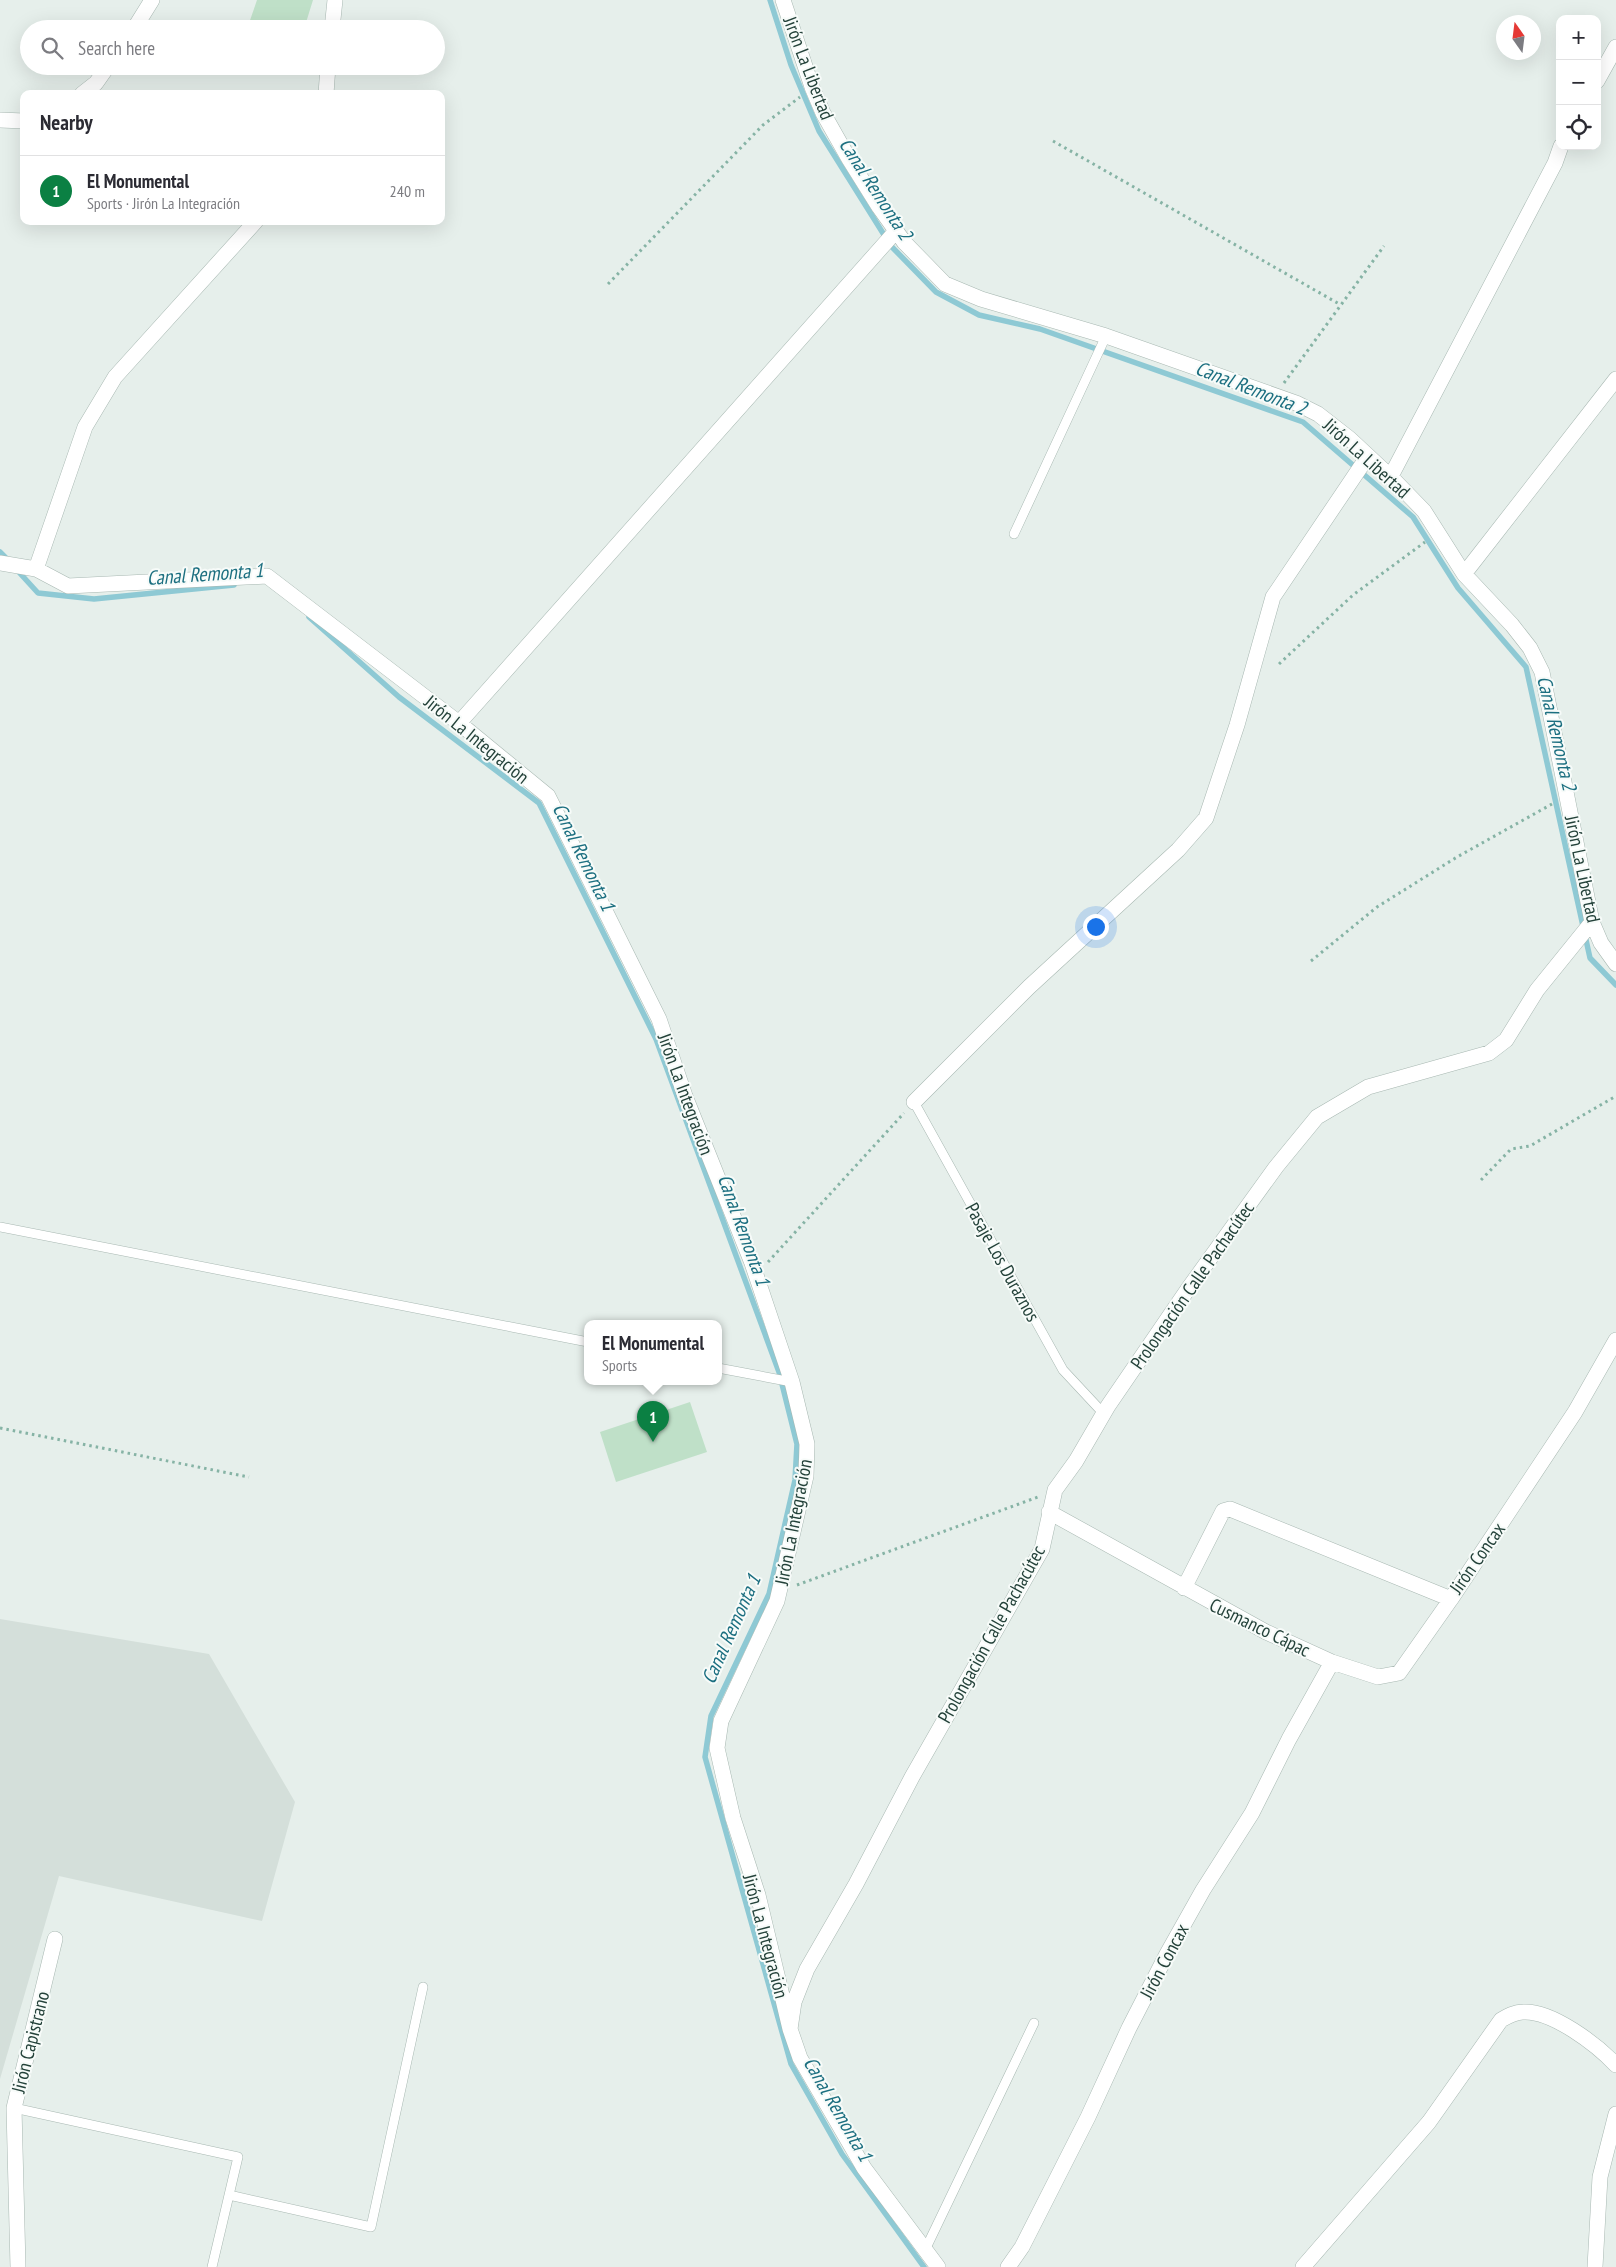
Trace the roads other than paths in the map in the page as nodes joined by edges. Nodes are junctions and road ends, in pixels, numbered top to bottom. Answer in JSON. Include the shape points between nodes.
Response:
{"nodes":[{"id":1,"x":152,"y":0,"type":"edge"},
{"id":2,"x":335,"y":0,"type":"edge"},
{"id":3,"x":783,"y":0,"type":"edge"},
{"id":4,"x":140,"y":20,"type":"edge"},
{"id":5,"x":333,"y":20,"type":"edge"},
{"id":6,"x":1616,"y":47,"type":"edge"},
{"id":7,"x":1601,"y":74,"type":"edge"},
{"id":8,"x":102,"y":75,"type":"edge"},
{"id":9,"x":327,"y":75,"type":"edge"},
{"id":10,"x":87,"y":90,"type":"edge"},
{"id":11,"x":326,"y":90,"type":"edge"},
{"id":12,"x":0,"y":120,"type":"edge"},
{"id":13,"x":20,"y":121,"type":"edge"},
{"id":14,"x":1560,"y":150,"type":"edge"},
{"id":15,"x":252,"y":225,"type":"edge"},
{"id":16,"x":896,"y":231,"type":"junction"},
{"id":17,"x":1106,"y":336,"type":"junction"},
{"id":18,"x":1616,"y":379,"type":"edge"},
{"id":19,"x":1368,"y":456,"type":"junction"},
{"id":20,"x":1391,"y":476,"type":"junction"},
{"id":21,"x":1014,"y":534,"type":"dead end"},
{"id":22,"x":0,"y":563,"type":"edge"},
{"id":23,"x":36,"y":569,"type":"junction"},
{"id":24,"x":1464,"y":574,"type":"junction"},
{"id":25,"x":459,"y":723,"type":"junction"},
{"id":26,"x":1592,"y":922,"type":"junction"},
{"id":27,"x":1616,"y":964,"type":"edge"},
{"id":28,"x":914,"y":1102,"type":"joint"},
{"id":29,"x":0,"y":1227,"type":"edge"},
{"id":30,"x":1616,"y":1340,"type":"edge"},
{"id":31,"x":584,"y":1341,"type":"edge"},
{"id":32,"x":722,"y":1369,"type":"edge"},
{"id":33,"x":792,"y":1382,"type":"junction"},
{"id":34,"x":1104,"y":1414,"type":"junction"},
{"id":35,"x":1049,"y":1512,"type":"junction"},
{"id":36,"x":1184,"y":1588,"type":"junction"},
{"id":37,"x":1451,"y":1599,"type":"junction"},
{"id":38,"x":1332,"y":1662,"type":"junction"},
{"id":39,"x":55,"y":1939,"type":"dead end"},
{"id":40,"x":423,"y":1987,"type":"dead end"},
{"id":41,"x":1034,"y":2023,"type":"dead end"},
{"id":42,"x":790,"y":2029,"type":"junction"},
{"id":43,"x":1616,"y":2065,"type":"edge"},
{"id":44,"x":14,"y":2108,"type":"junction"},
{"id":45,"x":1616,"y":2114,"type":"edge"},
{"id":46,"x":229,"y":2195,"type":"junction"},
{"id":47,"x":926,"y":2248,"type":"junction"},
{"id":48,"x":18,"y":2267,"type":"edge"},
{"id":49,"x":212,"y":2267,"type":"edge"},
{"id":50,"x":938,"y":2267,"type":"edge"},
{"id":51,"x":1008,"y":2267,"type":"edge"},
{"id":52,"x":1303,"y":2267,"type":"edge"},
{"id":53,"x":1595,"y":2267,"type":"edge"}],
"edges":[{"from":1,"to":4,"type":"street"},
{"from":2,"to":5,"type":"street"},
{"from":3,"to":16,"type":"street","name":"Jirón La Libertad","via":[[812,88],[849,159]]},
{"from":6,"to":7,"type":"street"},
{"from":8,"to":10,"type":"street"},
{"from":9,"to":11,"type":"street"},
{"from":12,"to":13,"type":"street"},
{"from":14,"to":20,"type":"street"},
{"from":15,"to":23,"type":"street","via":[[115,377],[85,426]]},
{"from":16,"to":17,"type":"street","name":"Jirón La Libertad","via":[[946,284],[981,299]]},
{"from":16,"to":25,"type":"street"},
{"from":17,"to":19,"type":"street","name":"Jirón La Libertad","via":[[1318,414]]},
{"from":17,"to":21,"type":"lane"},
{"from":18,"to":24,"type":"street"},
{"from":19,"to":20,"type":"street","name":"Jirón La Libertad"},
{"from":19,"to":28,"type":"street","via":[[1273,597],[1237,725],[1206,818],[1200,827],[1029,987]]},
{"from":20,"to":24,"type":"street","name":"Jirón La Libertad","via":[[1424,512]]},
{"from":22,"to":23,"type":"street","name":"Jirón La Integración"},
{"from":23,"to":25,"type":"street","name":"Jirón La Integración","via":[[68,586],[267,576]]},
{"from":24,"to":26,"type":"street","name":"Jirón La Libertad","via":[[1512,625],[1530,648],[1542,672]]},
{"from":25,"to":33,"type":"street","name":"Jirón La Integración","via":[[548,796],[659,1019],[685,1096],[756,1275]]},
{"from":26,"to":27,"type":"street","name":"Jirón La Libertad","via":[[1601,943]]},
{"from":26,"to":34,"type":"street","name":"Prolongación Calle Pachacútec","via":[[1537,990],[1506,1040],[1489,1053],[1368,1087],[1317,1117],[1276,1167],[1188,1289]]},
{"from":28,"to":34,"type":"lane","name":"Pasaje Los Duraznos","via":[[1063,1370]]},
{"from":29,"to":31,"type":"lane"},
{"from":30,"to":37,"type":"street","name":"Jirón Concax","via":[[1575,1412]]},
{"from":32,"to":33,"type":"lane"},
{"from":33,"to":42,"type":"street","name":"Jirón La Integración","via":[[807,1444],[806,1476],[778,1601],[721,1721],[717,1748],[732,1818],[758,1895]]},
{"from":34,"to":35,"type":"street","name":"Prolongación Calle Pachacútec","via":[[1055,1490]]},
{"from":35,"to":36,"type":"street","name":"Cusmanco Cápac"},
{"from":35,"to":42,"type":"street","name":"Prolongación Calle Pachacútec","via":[[1042,1549],[916,1768],[808,1969],[794,2002]]},
{"from":36,"to":37,"type":"street","name":"Jirón Concax","via":[[1223,1511],[1230,1509]]},
{"from":36,"to":38,"type":"street","name":"Cusmanco Cápac","via":[[1266,1632]]},
{"from":37,"to":38,"type":"street","name":"Cusmanco Cápac","via":[[1399,1673],[1378,1677]]},
{"from":38,"to":51,"type":"street","name":"Jirón Concax","via":[[1252,1813],[1203,1890],[1168,1954],[1088,2117]]},
{"from":39,"to":44,"type":"street","name":"Jirón Capistrano"},
{"from":40,"to":46,"type":"lane","via":[[371,2226]]},
{"from":41,"to":47,"type":"lane"},
{"from":42,"to":47,"type":"street","name":"Prolongación Calle Pachacútec","via":[[800,2058],[864,2168]]},
{"from":43,"to":52,"type":"street","via":[[1603,2052],[1542,2015],[1524,2012],[1501,2020],[1429,2122]]},
{"from":44,"to":46,"type":"lane","via":[[238,2157]]},
{"from":44,"to":48,"type":"street","name":"Jirón Capistrano"},
{"from":45,"to":53,"type":"street","via":[[1600,2177]]},
{"from":46,"to":49,"type":"lane"},
{"from":47,"to":50,"type":"street","name":"Prolongación Calle Pachacútec"}]}
